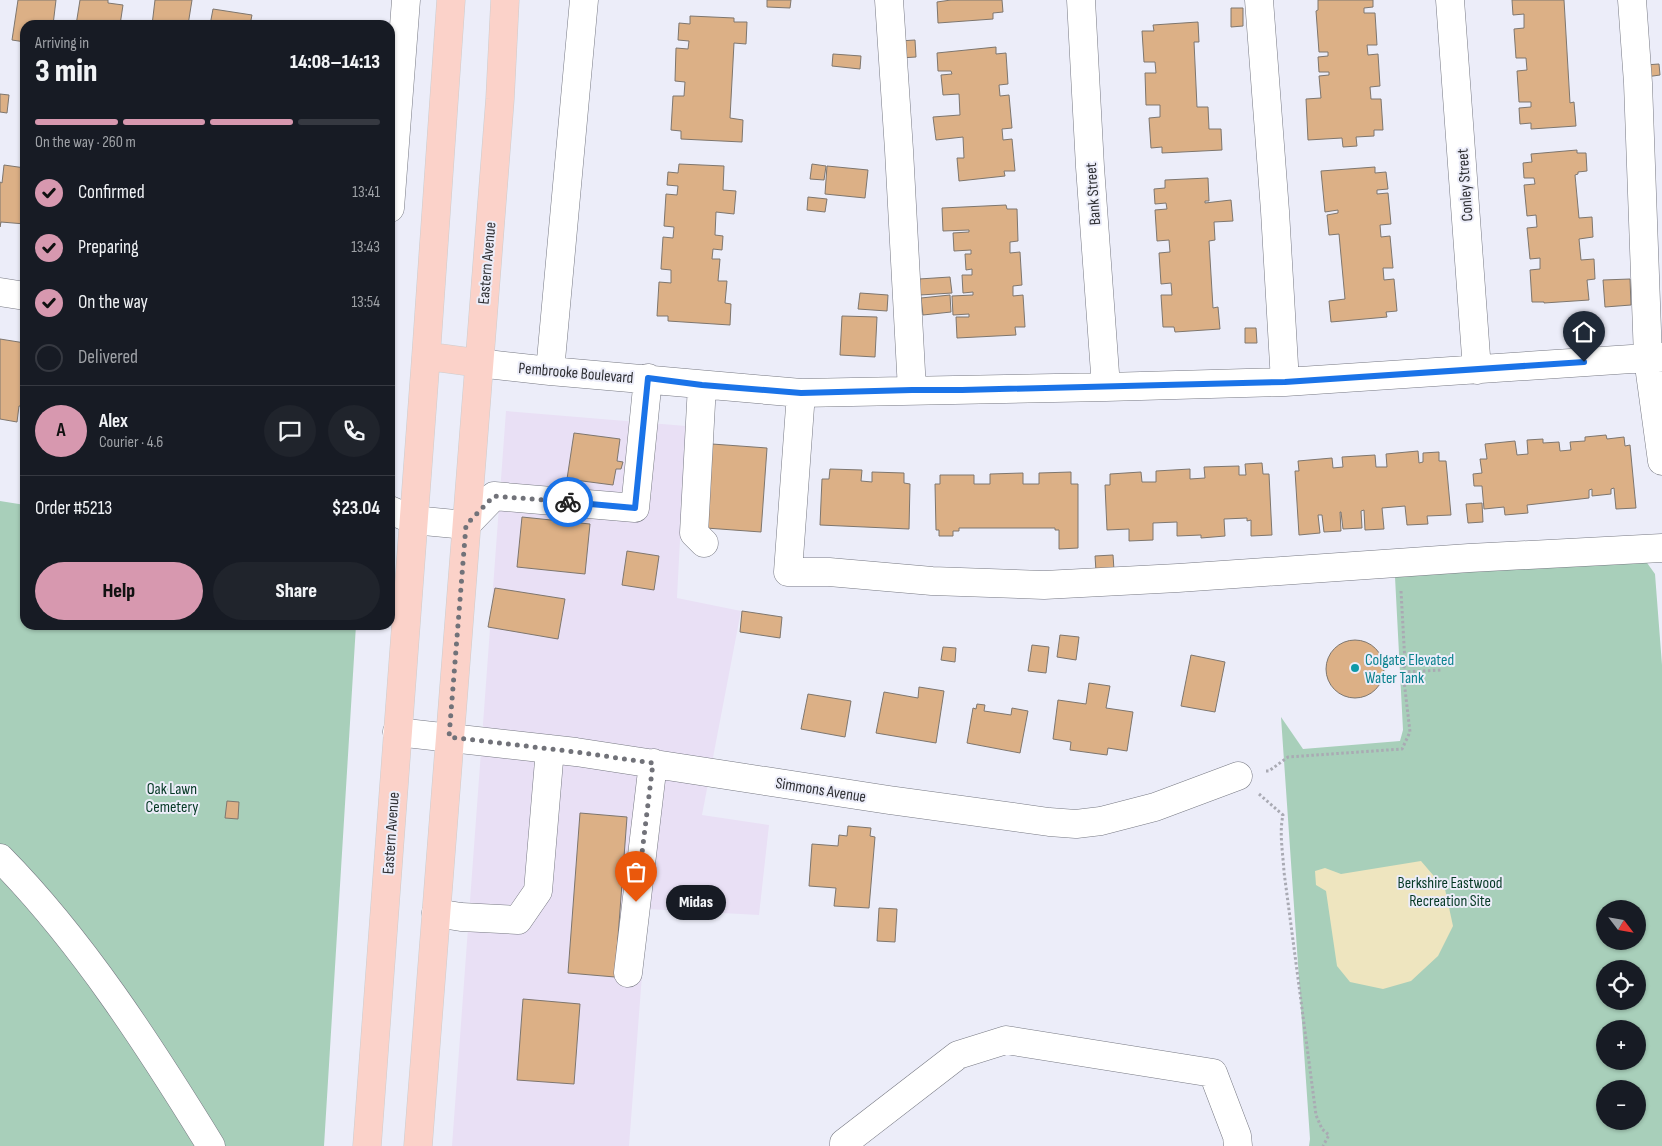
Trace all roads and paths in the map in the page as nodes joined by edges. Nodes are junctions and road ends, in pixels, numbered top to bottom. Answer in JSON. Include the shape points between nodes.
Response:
{"nodes":[{"id":1,"x":406,"y":0,"type":"edge"},
{"id":2,"x":451,"y":0,"type":"edge"},
{"id":3,"x":505,"y":0,"type":"edge"},
{"id":4,"x":584,"y":0,"type":"edge"},
{"id":5,"x":889,"y":0,"type":"edge"},
{"id":6,"x":1081,"y":0,"type":"edge"},
{"id":7,"x":1259,"y":0,"type":"edge"},
{"id":8,"x":1450,"y":0,"type":"edge"},
{"id":9,"x":1632,"y":0,"type":"edge"},
{"id":10,"x":395,"y":143,"type":"edge"},
{"id":11,"x":0,"y":292,"type":"edge"},
{"id":12,"x":20,"y":295,"type":"edge"},
{"id":13,"x":426,"y":356,"type":"junction"},
{"id":14,"x":1655,"y":358,"type":"edge"},
{"id":15,"x":478,"y":363,"type":"junction"},
{"id":16,"x":1477,"y":370,"type":"junction"},
{"id":17,"x":550,"y":371,"type":"junction"},
{"id":18,"x":648,"y":378,"type":"junction"},
{"id":19,"x":1285,"y":382,"type":"junction"},
{"id":20,"x":702,"y":385,"type":"junction"},
{"id":21,"x":1106,"y":387,"type":"junction"},
{"id":22,"x":912,"y":390,"type":"junction"},
{"id":23,"x":801,"y":393,"type":"junction"},
{"id":24,"x":1662,"y":461,"type":"edge"},
{"id":25,"x":402,"y":515,"type":"edge"},
{"id":26,"x":466,"y":525,"type":"junction"},
{"id":27,"x":704,"y":544,"type":"dead end"},
{"id":28,"x":1662,"y":548,"type":"edge"},
{"id":29,"x":1399,"y":563,"type":"junction"},
{"id":30,"x":1442,"y":670,"type":"dead end"},
{"id":31,"x":1403,"y":672,"type":"junction"},
{"id":32,"x":398,"y":732,"type":"junction"},
{"id":33,"x":449,"y":737,"type":"junction"},
{"id":34,"x":550,"y":749,"type":"junction"},
{"id":35,"x":653,"y":763,"type":"junction"},
{"id":36,"x":1238,"y":776,"type":"junction"},
{"id":37,"x":0,"y":858,"type":"edge"},
{"id":38,"x":436,"y":913,"type":"junction"},
{"id":39,"x":628,"y":973,"type":"dead end"},
{"id":40,"x":211,"y":1146,"type":"edge"},
{"id":41,"x":367,"y":1146,"type":"edge"},
{"id":42,"x":418,"y":1146,"type":"edge"},
{"id":43,"x":844,"y":1146,"type":"edge"},
{"id":44,"x":1238,"y":1146,"type":"edge"},
{"id":45,"x":1323,"y":1146,"type":"edge"}],
"edges":[{"from":1,"to":10,"type":"street"},
{"from":2,"to":13,"type":"main road","name":"Eastern Avenue"},
{"from":3,"to":15,"type":"main road","name":"Eastern Avenue"},
{"from":4,"to":17,"type":"street"},
{"from":5,"to":22,"type":"street"},
{"from":6,"to":21,"type":"street","name":"Bank Street"},
{"from":7,"to":19,"type":"street"},
{"from":8,"to":16,"type":"street","name":"Conley Street"},
{"from":9,"to":14,"type":"street"},
{"from":11,"to":12,"type":"street"},
{"from":13,"to":15,"type":"main road"},
{"from":13,"to":25,"type":"main road","name":"Eastern Avenue"},
{"from":14,"to":16,"type":"street","name":"Pembrooke Boulevard"},
{"from":14,"to":24,"type":"street"},
{"from":15,"to":17,"type":"street","name":"Pembrooke Boulevard"},
{"from":15,"to":26,"type":"main road","name":"Eastern Avenue"},
{"from":16,"to":19,"type":"street","name":"Pembrooke Boulevard"},
{"from":17,"to":18,"type":"street","name":"Pembrooke Boulevard"},
{"from":18,"to":20,"type":"street","name":"Pembrooke Boulevard"},
{"from":18,"to":26,"type":"street","via":[[635,508],[494,496]]},
{"from":19,"to":21,"type":"street","name":"Pembrooke Boulevard"},
{"from":20,"to":23,"type":"street","name":"Pembrooke Boulevard"},
{"from":20,"to":27,"type":"street","via":[[694,533]]},
{"from":21,"to":22,"type":"street","name":"Pembrooke Boulevard"},
{"from":22,"to":23,"type":"street","name":"Pembrooke Boulevard"},
{"from":23,"to":29,"type":"street","via":[[788,572],[1044,585]]},
{"from":25,"to":26,"type":"street"},
{"from":25,"to":32,"type":"main road","name":"Eastern Avenue"},
{"from":26,"to":33,"type":"main road","name":"Eastern Avenue"},
{"from":28,"to":29,"type":"street"},
{"from":29,"to":31,"type":"path"},
{"from":30,"to":31,"type":"path"},
{"from":31,"to":36,"type":"path","via":[[1410,732],[1402,748],[1288,757],[1269,771]]},
{"from":32,"to":33,"type":"street","name":"Simmons Avenue"},
{"from":32,"to":41,"type":"main road","name":"Eastern Avenue"},
{"from":33,"to":34,"type":"street","name":"Simmons Avenue"},
{"from":33,"to":38,"type":"main road","name":"Eastern Avenue"},
{"from":34,"to":35,"type":"street","name":"Simmons Avenue"},
{"from":34,"to":38,"type":"street","via":[[538,891],[518,920]]},
{"from":35,"to":36,"type":"street","name":"Simmons Avenue","via":[[1076,824],[1155,807]]},
{"from":35,"to":39,"type":"street"},
{"from":36,"to":45,"type":"path","via":[[1284,814],[1281,828],[1284,872],[1316,1115],[1322,1129],[1329,1135]]},
{"from":37,"to":40,"type":"street","via":[[74,944],[162,1066]]},
{"from":38,"to":42,"type":"main road","name":"Eastern Avenue"},
{"from":43,"to":44,"type":"street","via":[[958,1055],[1006,1040],[1213,1073]]}]}
